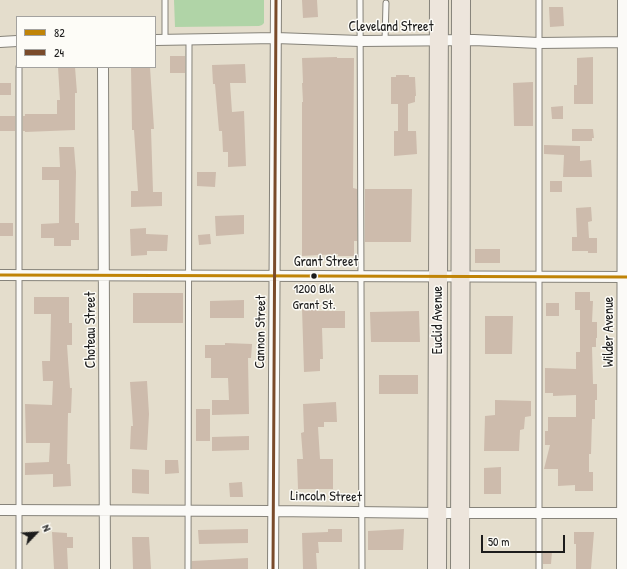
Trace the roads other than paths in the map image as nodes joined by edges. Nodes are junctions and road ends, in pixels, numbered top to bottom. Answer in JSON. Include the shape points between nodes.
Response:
{"nodes":[{"id":1,"x":165,"y":0,"type":"edge"},
{"id":2,"x":276,"y":0,"type":"edge"},
{"id":3,"x":360,"y":0,"type":"edge"},
{"id":4,"x":439,"y":0,"type":"edge"},
{"id":5,"x":461,"y":0,"type":"edge"},
{"id":6,"x":539,"y":0,"type":"edge"},
{"id":7,"x":623,"y":0,"type":"edge"},
{"id":8,"x":386,"y":4,"type":"dead end"},
{"id":9,"x":276,"y":38,"type":"junction"},
{"id":10,"x":189,"y":39,"type":"junction"},
{"id":11,"x":160,"y":40,"type":"edge"},
{"id":12,"x":439,"y":40,"type":"junction"},
{"id":13,"x":461,"y":40,"type":"junction"},
{"id":14,"x":386,"y":41,"type":"junction"},
{"id":15,"x":0,"y":42,"type":"edge"},
{"id":16,"x":16,"y":42,"type":"edge"},
{"id":17,"x":360,"y":42,"type":"junction"},
{"id":18,"x":625,"y":42,"type":"edge"},
{"id":19,"x":539,"y":43,"type":"junction"},
{"id":20,"x":19,"y":68,"type":"edge"},
{"id":21,"x":103,"y":68,"type":"edge"},
{"id":22,"x":0,"y":274,"type":"edge"},
{"id":23,"x":19,"y":275,"type":"junction"},
{"id":24,"x":104,"y":275,"type":"junction"},
{"id":25,"x":189,"y":275,"type":"junction"},
{"id":26,"x":276,"y":276,"type":"junction"},
{"id":27,"x":361,"y":276,"type":"junction"},
{"id":28,"x":438,"y":276,"type":"junction"},
{"id":29,"x":460,"y":276,"type":"junction"},
{"id":30,"x":538,"y":276,"type":"junction"},
{"id":31,"x":625,"y":276,"type":"edge"},
{"id":32,"x":105,"y":509,"type":"junction"},
{"id":33,"x":0,"y":510,"type":"edge"},
{"id":34,"x":19,"y":510,"type":"junction"},
{"id":35,"x":188,"y":510,"type":"junction"},
{"id":36,"x":273,"y":511,"type":"junction"},
{"id":37,"x":362,"y":512,"type":"junction"},
{"id":38,"x":460,"y":512,"type":"junction"},
{"id":39,"x":540,"y":512,"type":"junction"},
{"id":40,"x":437,"y":513,"type":"junction"},
{"id":41,"x":625,"y":513,"type":"edge"},
{"id":42,"x":19,"y":569,"type":"edge"},
{"id":43,"x":105,"y":569,"type":"edge"},
{"id":44,"x":188,"y":569,"type":"edge"},
{"id":45,"x":273,"y":569,"type":"edge"},
{"id":46,"x":362,"y":569,"type":"edge"},
{"id":47,"x":437,"y":569,"type":"edge"},
{"id":48,"x":460,"y":569,"type":"edge"},
{"id":49,"x":539,"y":569,"type":"edge"},
{"id":50,"x":622,"y":569,"type":"edge"}],
"edges":[{"from":1,"to":11,"type":"lane"},
{"from":2,"to":9,"type":"street","name":"Cannon Street"},
{"from":3,"to":17,"type":"lane"},
{"from":4,"to":12,"type":"highway","name":"Euclid Avenue"},
{"from":5,"to":13,"type":"highway","name":"Euclid Avenue"},
{"from":6,"to":19,"type":"lane"},
{"from":7,"to":18,"type":"street","name":"Wilder Avenue"},
{"from":8,"to":14,"type":"lane"},
{"from":9,"to":10,"type":"street","name":"Cleveland Street"},
{"from":9,"to":17,"type":"street","name":"Cleveland Street"},
{"from":9,"to":26,"type":"street","name":"Cannon Street"},
{"from":10,"to":11,"type":"street","name":"Cleveland Street"},
{"from":10,"to":25,"type":"lane"},
{"from":12,"to":13,"type":"street","name":"Cleveland Street"},
{"from":12,"to":14,"type":"street","name":"Cleveland Street"},
{"from":12,"to":28,"type":"highway","name":"Euclid Avenue"},
{"from":13,"to":19,"type":"street","name":"Cleveland Street"},
{"from":13,"to":29,"type":"highway","name":"Euclid Avenue"},
{"from":14,"to":17,"type":"street","name":"Cleveland Street"},
{"from":15,"to":16,"type":"street"},
{"from":17,"to":27,"type":"lane"},
{"from":18,"to":19,"type":"street","name":"Cleveland Street"},
{"from":18,"to":31,"type":"street","name":"Wilder Avenue"},
{"from":19,"to":30,"type":"lane"},
{"from":20,"to":23,"type":"lane"},
{"from":21,"to":24,"type":"street","name":"Choteau Street"},
{"from":22,"to":23,"type":"street","name":"Grant Street"},
{"from":23,"to":24,"type":"street","name":"Grant Street"},
{"from":23,"to":34,"type":"lane"},
{"from":24,"to":25,"type":"street","name":"Grant Street"},
{"from":24,"to":32,"type":"street","name":"Choteau Street"},
{"from":25,"to":26,"type":"street","name":"Grant Street"},
{"from":25,"to":35,"type":"lane"},
{"from":26,"to":27,"type":"street","name":"Grant Street"},
{"from":26,"to":36,"type":"street","name":"Cannon Street"},
{"from":27,"to":28,"type":"street","name":"Grant Street"},
{"from":27,"to":37,"type":"lane"},
{"from":28,"to":29,"type":"street","name":"Grant Street"},
{"from":28,"to":40,"type":"highway","name":"Euclid Avenue"},
{"from":29,"to":30,"type":"street","name":"Grant Street"},
{"from":29,"to":38,"type":"highway","name":"Euclid Avenue"},
{"from":30,"to":31,"type":"street","name":"Grant Street"},
{"from":30,"to":39,"type":"lane"},
{"from":31,"to":41,"type":"street","name":"Wilder Avenue"},
{"from":32,"to":34,"type":"street","name":"Lincoln Street"},
{"from":32,"to":35,"type":"street","name":"Lincoln Street"},
{"from":32,"to":43,"type":"street","name":"Choteau Street"},
{"from":33,"to":34,"type":"street","name":"Lincoln Street"},
{"from":34,"to":42,"type":"lane"},
{"from":35,"to":36,"type":"street","name":"Lincoln Street"},
{"from":35,"to":44,"type":"lane"},
{"from":36,"to":37,"type":"street","name":"Lincoln Street"},
{"from":36,"to":45,"type":"street","name":"Cannon Street"},
{"from":37,"to":40,"type":"street","name":"Lincoln Street"},
{"from":37,"to":46,"type":"lane"},
{"from":38,"to":39,"type":"street","name":"Lincoln Street"},
{"from":38,"to":40,"type":"street","name":"Lincoln Street"},
{"from":38,"to":48,"type":"highway","name":"Euclid Avenue"},
{"from":39,"to":41,"type":"street","name":"Lincoln Street"},
{"from":39,"to":49,"type":"lane"},
{"from":40,"to":47,"type":"highway","name":"Euclid Avenue"},
{"from":41,"to":50,"type":"street","name":"Wilder Avenue"}]}
